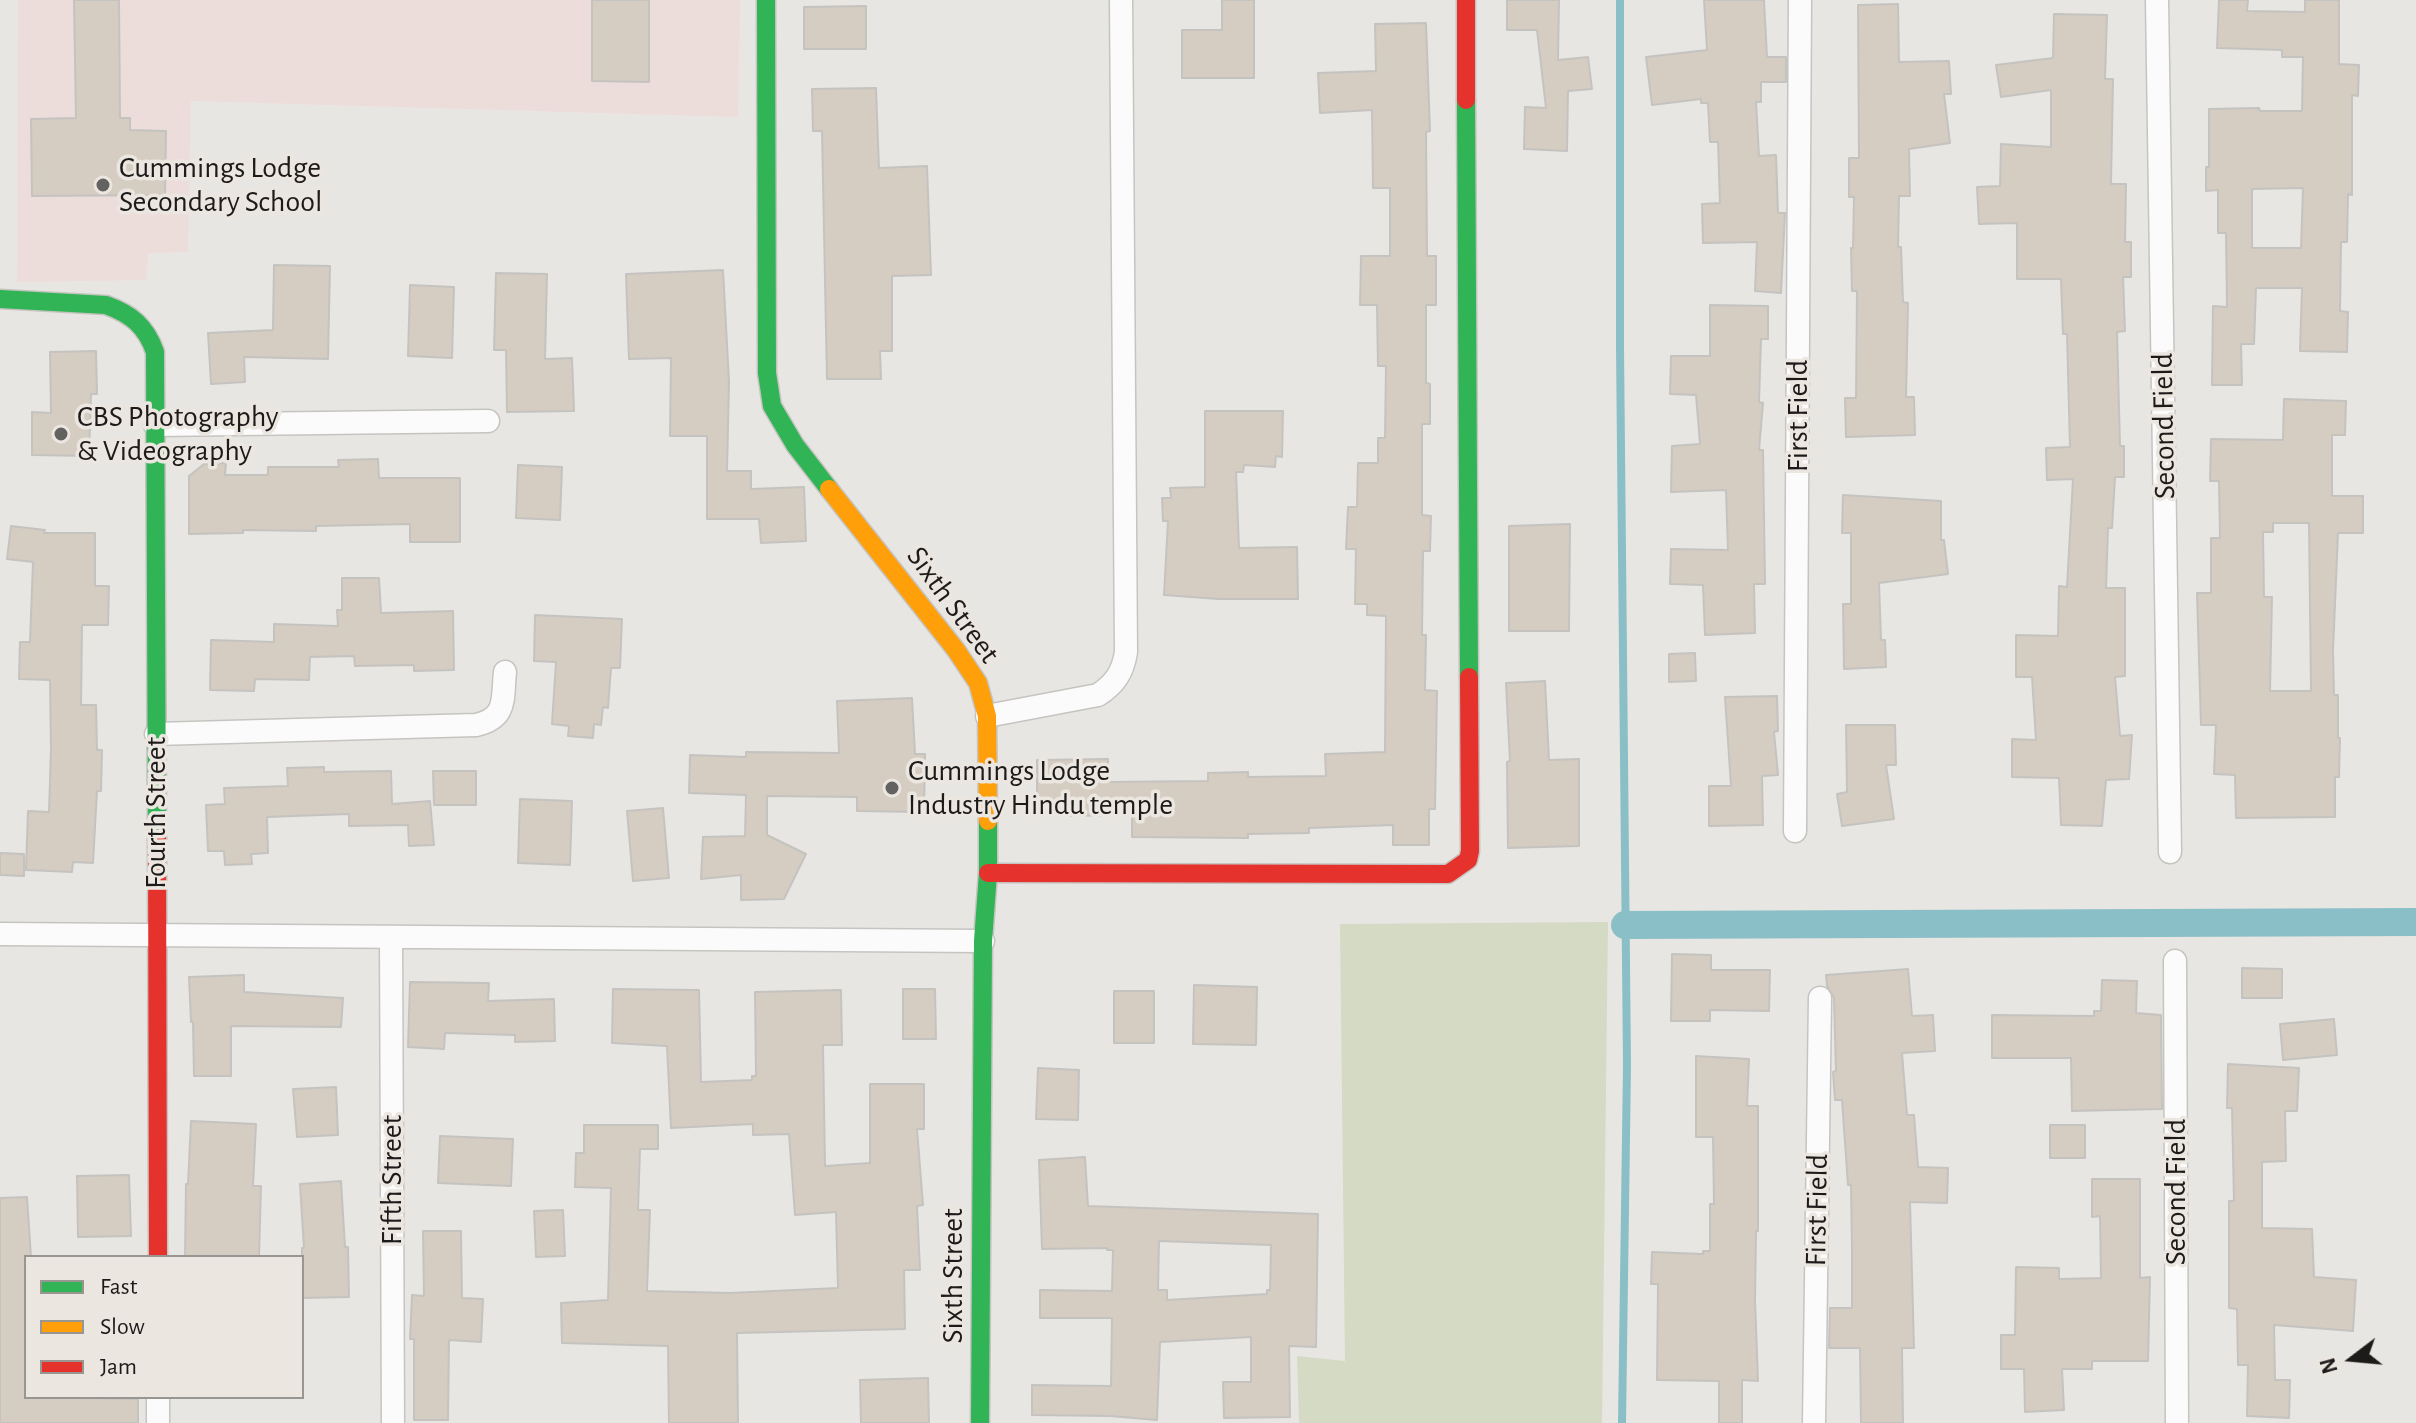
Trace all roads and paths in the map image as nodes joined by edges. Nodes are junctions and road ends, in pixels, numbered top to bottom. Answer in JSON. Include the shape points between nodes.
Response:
{"nodes":[{"id":1,"x":766,"y":0,"type":"edge"},
{"id":2,"x":1121,"y":0,"type":"edge"},
{"id":3,"x":1466,"y":0,"type":"edge"},
{"id":4,"x":1800,"y":0,"type":"edge"},
{"id":5,"x":2157,"y":0,"type":"edge"},
{"id":6,"x":0,"y":299,"type":"edge"},
{"id":7,"x":488,"y":421,"type":"dead end"},
{"id":8,"x":155,"y":425,"type":"junction"},
{"id":9,"x":505,"y":672,"type":"dead end"},
{"id":10,"x":987,"y":716,"type":"junction"},
{"id":11,"x":156,"y":734,"type":"junction"},
{"id":12,"x":1795,"y":831,"type":"dead end"},
{"id":13,"x":2170,"y":852,"type":"dead end"},
{"id":14,"x":988,"y":873,"type":"junction"},
{"id":15,"x":0,"y":934,"type":"edge"},
{"id":16,"x":157,"y":935,"type":"junction"},
{"id":17,"x":391,"y":937,"type":"junction"},
{"id":18,"x":983,"y":941,"type":"junction"},
{"id":19,"x":2175,"y":961,"type":"dead end"},
{"id":20,"x":1820,"y":998,"type":"dead end"},
{"id":21,"x":158,"y":1255,"type":"edge"},
{"id":22,"x":158,"y":1399,"type":"edge"},
{"id":23,"x":158,"y":1423,"type":"edge"},
{"id":24,"x":393,"y":1423,"type":"edge"},
{"id":25,"x":980,"y":1423,"type":"edge"},
{"id":26,"x":1814,"y":1423,"type":"edge"},
{"id":27,"x":2177,"y":1423,"type":"edge"}],
"edges":[{"from":1,"to":10,"type":"street","name":"Sixth Street","via":[[767,373],[772,406],[795,445],[962,658],[978,683]]},
{"from":2,"to":10,"type":"street","via":[[1126,652],[1112,686],[1098,695]]},
{"from":3,"to":14,"type":"street","via":[[1468,860],[1448,874]]},
{"from":4,"to":12,"type":"street","name":"First Field"},
{"from":5,"to":13,"type":"street","name":"Second Field"},
{"from":6,"to":8,"type":"street","name":"Fourth Street","via":[[106,305],[134,316],[151,337],[155,352]]},
{"from":7,"to":8,"type":"street"},
{"from":8,"to":11,"type":"street","name":"Fourth Street"},
{"from":9,"to":11,"type":"street","via":[[500,712],[476,725]]},
{"from":10,"to":14,"type":"street","name":"Sixth Street"},
{"from":11,"to":16,"type":"street","name":"Fourth Street"},
{"from":14,"to":18,"type":"street","name":"Sixth Street"},
{"from":15,"to":16,"type":"street"},
{"from":16,"to":17,"type":"street"},
{"from":16,"to":21,"type":"street","name":"Fourth Street"},
{"from":17,"to":18,"type":"street"},
{"from":17,"to":24,"type":"street","name":"Fifth Street"},
{"from":18,"to":25,"type":"street","name":"Sixth Street"},
{"from":19,"to":27,"type":"street","name":"Second Field"},
{"from":20,"to":26,"type":"street","name":"First Field"},
{"from":22,"to":23,"type":"street"}]}
